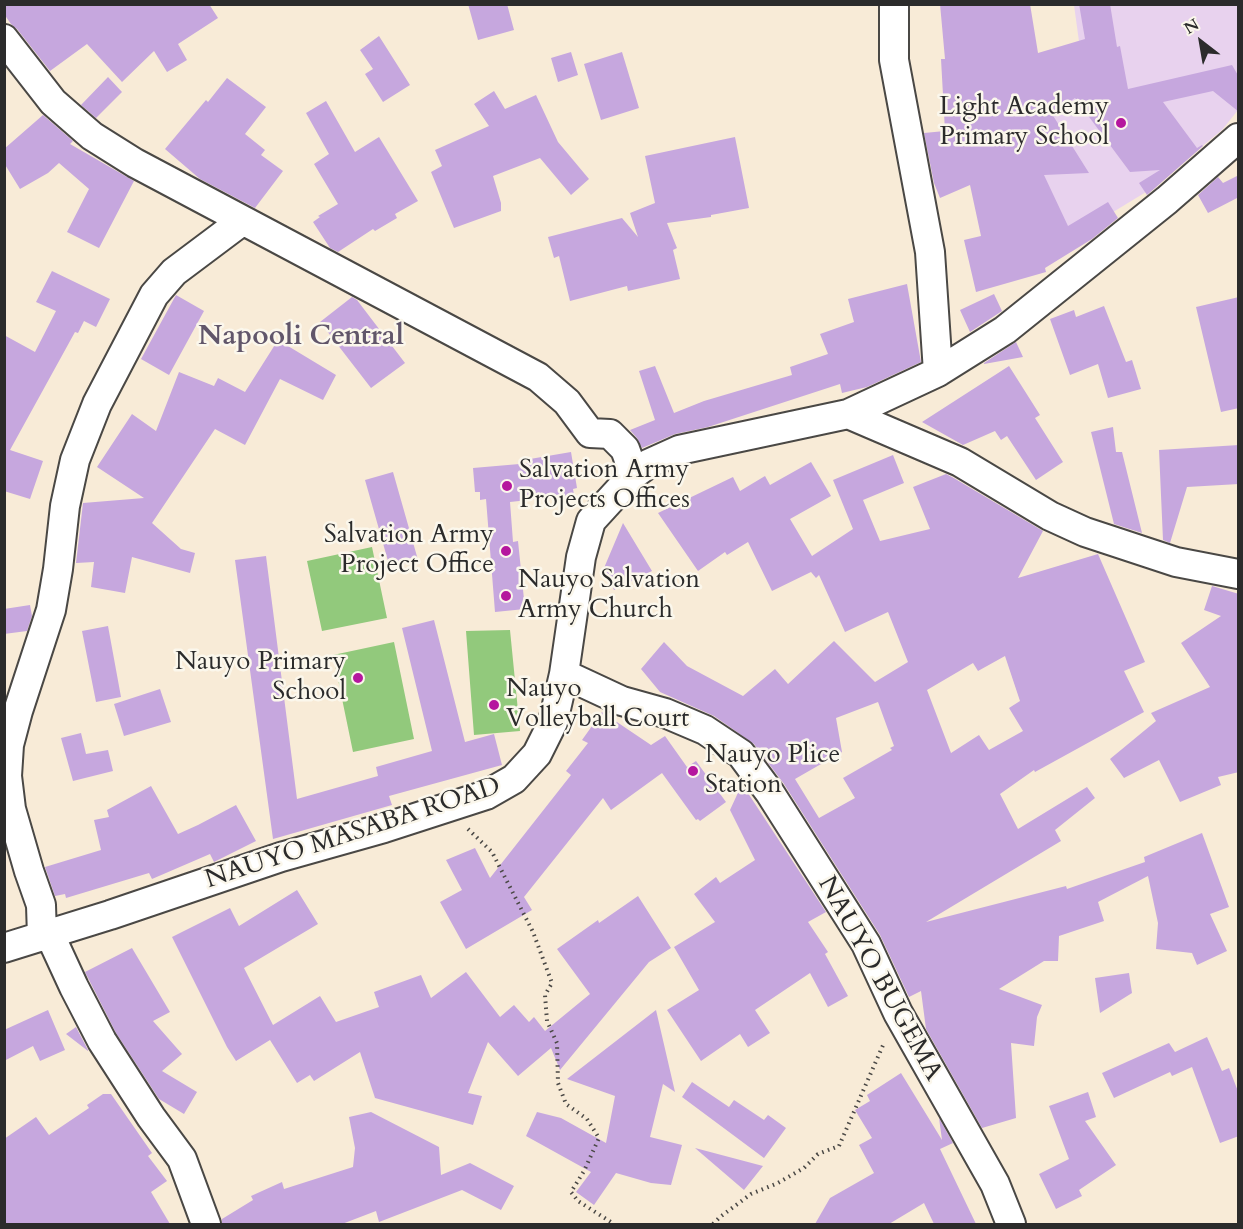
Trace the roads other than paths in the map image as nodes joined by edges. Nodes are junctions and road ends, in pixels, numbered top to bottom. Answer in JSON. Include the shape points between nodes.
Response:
{"nodes":[{"id":1,"x":894,"y":4,"type":"edge"},
{"id":2,"x":4,"y":39,"type":"edge"},
{"id":3,"x":1239,"y":138,"type":"edge"},
{"id":4,"x":242,"y":221,"type":"junction"},
{"id":5,"x":938,"y":372,"type":"junction"},
{"id":6,"x":848,"y":414,"type":"junction"},
{"id":7,"x":634,"y":474,"type":"junction"},
{"id":8,"x":1239,"y":574,"type":"edge"},
{"id":9,"x":564,"y":674,"type":"junction"},
{"id":10,"x":46,"y":936,"type":"junction"},
{"id":11,"x":4,"y":948,"type":"edge"},
{"id":12,"x":206,"y":1224,"type":"edge"},
{"id":13,"x":1011,"y":1224,"type":"edge"}],
"edges":[{"from":1,"to":5,"type":"street","via":[[894,60],[930,252]]},
{"from":2,"to":4,"type":"street","via":[[52,102],[92,136],[135,164]]},
{"from":3,"to":5,"type":"street","name":"NAUYO MASABA ROAD","via":[[1005,330]]},
{"from":4,"to":7,"type":"street","via":[[538,377],[567,402],[590,433],[610,434],[625,449]]},
{"from":4,"to":10,"type":"street","via":[[174,272],[154,295],[97,404],[75,460],[51,610],[18,711],[7,776],[11,809],[41,905]]},
{"from":5,"to":6,"type":"street","name":"NAUYO MASABA ROAD"},
{"from":6,"to":7,"type":"street","name":"NAUYO MASABA ROAD","via":[[679,450]]},
{"from":6,"to":8,"type":"street","via":[[960,462],[1050,516],[1085,532],[1176,562]]},
{"from":7,"to":9,"type":"street","name":"NAUYO MASABA ROAD","via":[[591,521],[581,557]]},
{"from":9,"to":10,"type":"street","name":"NAUYO MASABA ROAD","via":[[553,722],[537,754],[514,779],[486,795],[281,857]]},
{"from":9,"to":13,"type":"street","name":"NAUYO BUGEMA","via":[[622,701],[705,730],[741,754],[866,944],[898,1012],[995,1184]]},
{"from":10,"to":11,"type":"street","name":"NAUYO MASABA ROAD"},
{"from":10,"to":12,"type":"street","via":[[102,1041],[182,1159]]}]}
